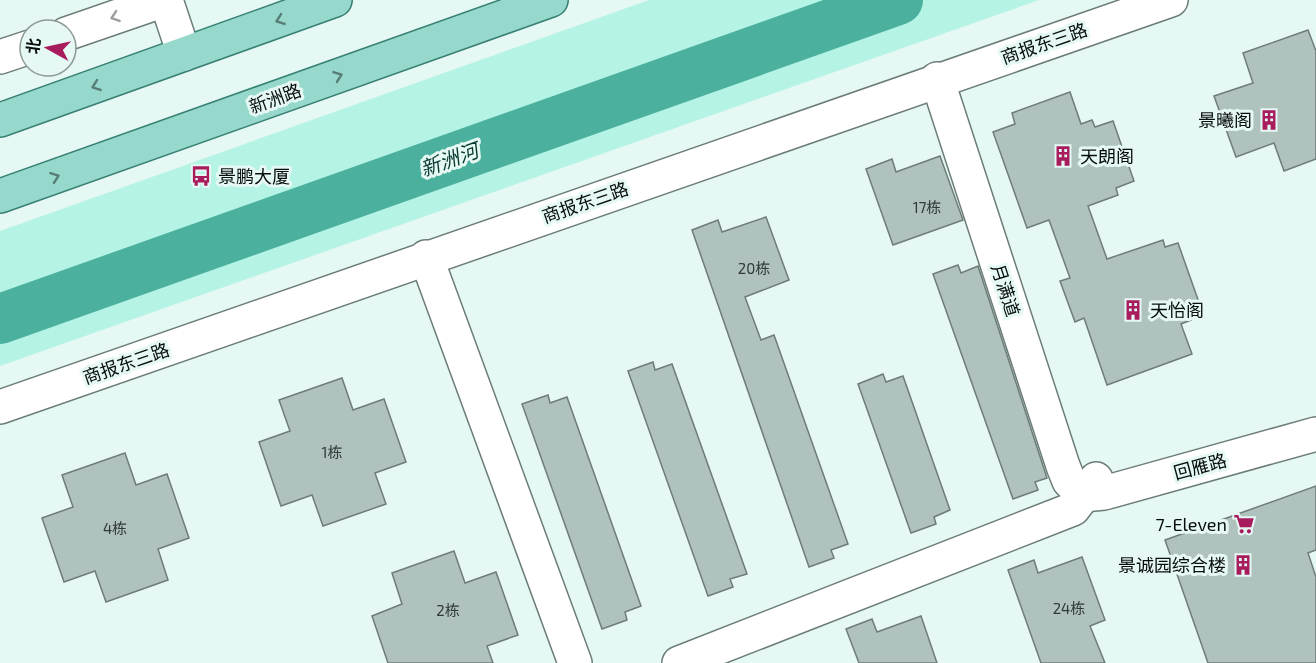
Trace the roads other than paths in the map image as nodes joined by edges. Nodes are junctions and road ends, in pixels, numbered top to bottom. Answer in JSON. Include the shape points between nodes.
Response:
{"nodes":[{"id":1,"x":166,"y":0,"type":"edge"},
{"id":2,"x":335,"y":0,"type":"edge"},
{"id":3,"x":551,"y":0,"type":"edge"},
{"id":4,"x":1171,"y":0,"type":"edge"},
{"id":5,"x":78,"y":30,"type":"edge"},
{"id":6,"x":18,"y":51,"type":"edge"},
{"id":7,"x":184,"y":54,"type":"junction"},
{"id":8,"x":0,"y":57,"type":"edge"},
{"id":9,"x":945,"y":77,"type":"junction"},
{"id":10,"x":0,"y":120,"type":"edge"},
{"id":11,"x":0,"y":196,"type":"edge"},
{"id":12,"x":426,"y":257,"type":"junction"},
{"id":13,"x":0,"y":407,"type":"edge"},
{"id":14,"x":1316,"y":416,"type":"edge"},
{"id":15,"x":1316,"y":434,"type":"edge"},
{"id":16,"x":1090,"y":487,"type":"junction"},
{"id":17,"x":575,"y":663,"type":"edge"},
{"id":18,"x":678,"y":663,"type":"edge"}],
"edges":[{"from":1,"to":5,"type":"street","one_way":true},
{"from":1,"to":7,"type":"street"},
{"from":2,"to":7,"type":"main road","one_way":true},
{"from":11,"to":3,"type":"main road","name":"新洲路","one_way":true},
{"from":4,"to":9,"type":"street","name":"商报东三路"},
{"from":6,"to":8,"type":"street"},
{"from":7,"to":10,"type":"main road","one_way":true},
{"from":9,"to":12,"type":"street","name":"商报东三路"},
{"from":9,"to":16,"type":"street","name":"月满道","via":[[1063,465],[1069,480]]},
{"from":12,"to":13,"type":"street","name":"商报东三路"},
{"from":12,"to":17,"type":"street"},
{"from":14,"to":16,"type":"street","name":"回雁路"},
{"from":15,"to":16,"type":"street","name":"回雁路","via":[[1104,493]]},
{"from":16,"to":18,"type":"street","via":[[1073,509]]}]}
